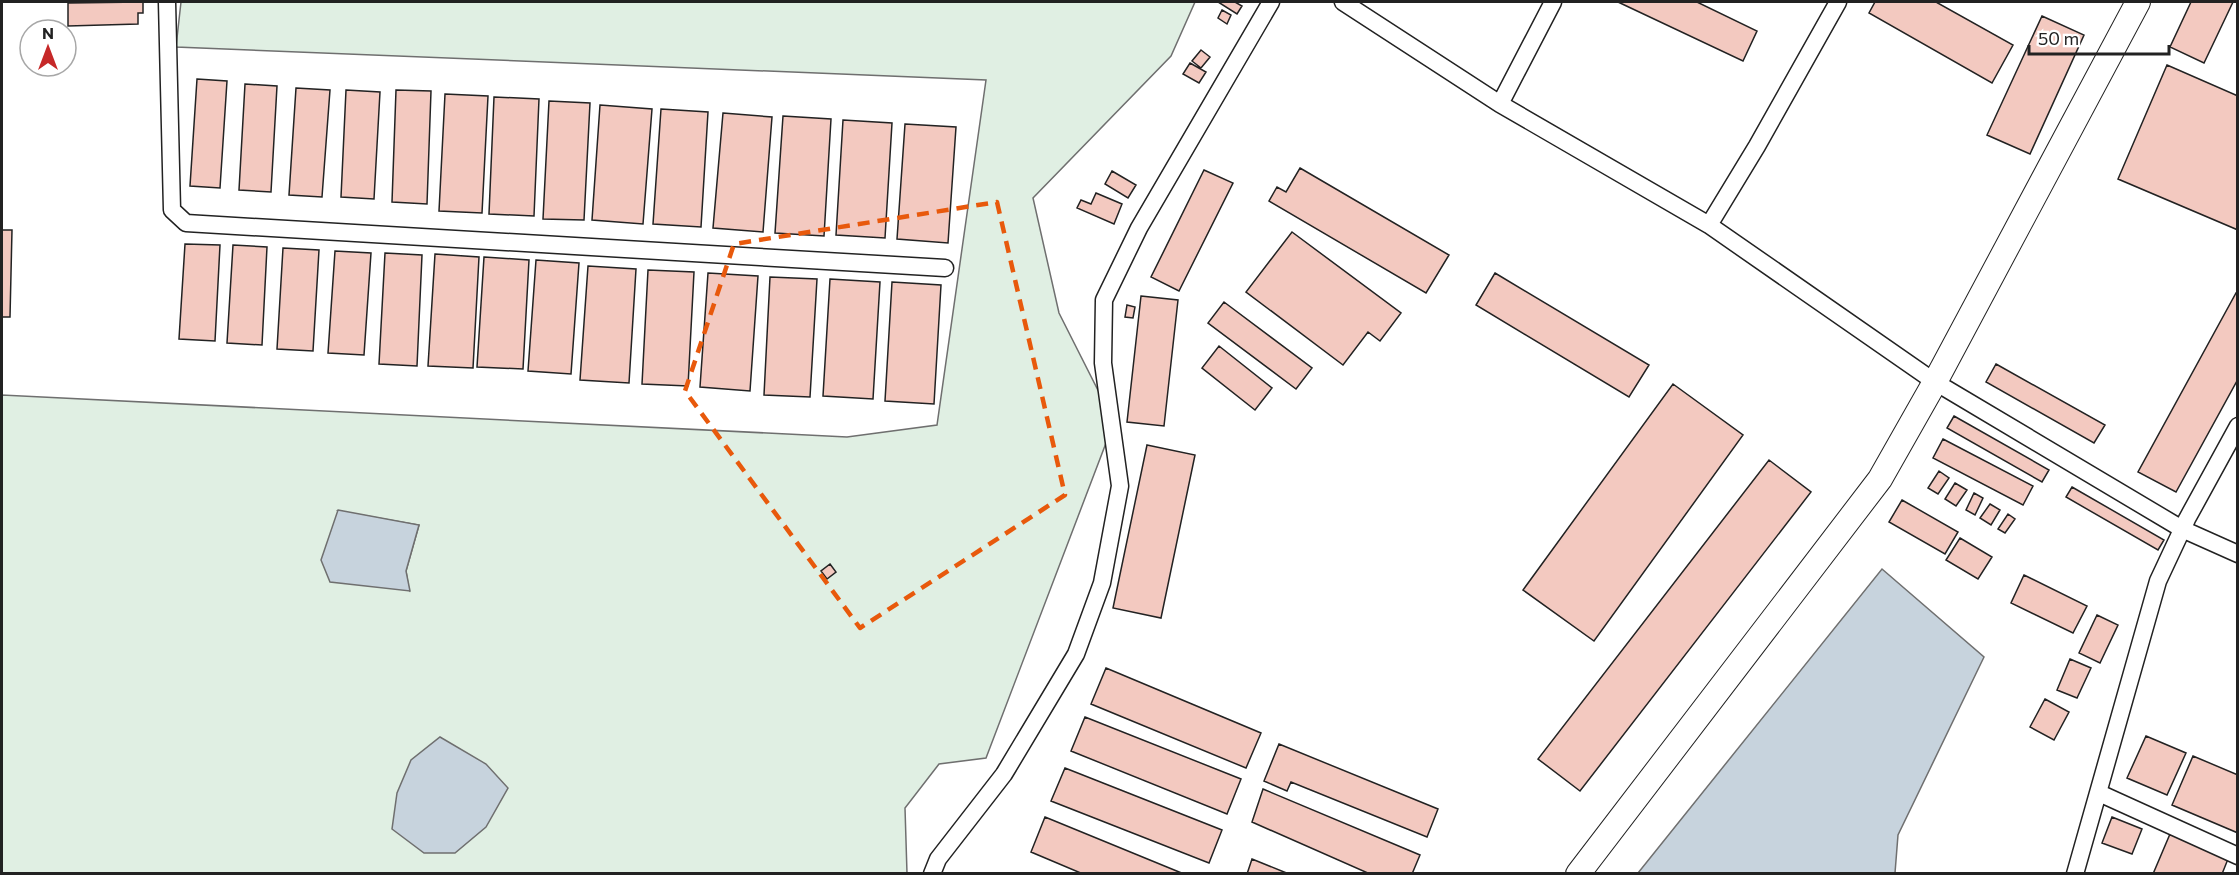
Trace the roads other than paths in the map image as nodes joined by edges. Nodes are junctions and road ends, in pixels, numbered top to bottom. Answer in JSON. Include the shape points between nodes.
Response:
{"nodes":[{"id":1,"x":167,"y":2,"type":"edge"},
{"id":2,"x":1271,"y":2,"type":"edge"},
{"id":3,"x":1343,"y":2,"type":"edge"},
{"id":4,"x":1553,"y":2,"type":"edge"},
{"id":5,"x":1838,"y":2,"type":"edge"},
{"id":6,"x":2138,"y":2,"type":"edge"},
{"id":7,"x":1500,"y":104,"type":"junction"},
{"id":8,"x":1709,"y":225,"type":"junction"},
{"id":9,"x":945,"y":268,"type":"dead end"},
{"id":10,"x":1935,"y":382,"type":"junction"},
{"id":11,"x":2238,"y":426,"type":"edge"},
{"id":12,"x":2182,"y":530,"type":"junction"},
{"id":13,"x":2238,"y":554,"type":"edge"},
{"id":14,"x":2099,"y":793,"type":"junction"},
{"id":15,"x":2238,"y":856,"type":"edge"},
{"id":16,"x":932,"y":873,"type":"edge"},
{"id":17,"x":1578,"y":873,"type":"edge"},
{"id":18,"x":2075,"y":873,"type":"edge"}],
"edges":[{"from":1,"to":9,"type":"street","via":[[172,210],[186,223]]},
{"from":2,"to":16,"type":"street","via":[[1139,228],[1104,300],[1103,363],[1120,486],[1102,583],[1076,654],[1004,774],[938,859]]},
{"from":3,"to":7,"type":"street"},
{"from":4,"to":7,"type":"street"},
{"from":5,"to":8,"type":"street"},
{"from":6,"to":10,"type":"street"},
{"from":7,"to":8,"type":"street"},
{"from":8,"to":10,"type":"street"},
{"from":10,"to":12,"type":"street"},
{"from":10,"to":17,"type":"street","via":[[1880,479]]},
{"from":11,"to":12,"type":"street"},
{"from":12,"to":13,"type":"street"},
{"from":12,"to":14,"type":"street","via":[[2158,581]]},
{"from":14,"to":15,"type":"street"},
{"from":14,"to":18,"type":"street"}]}
